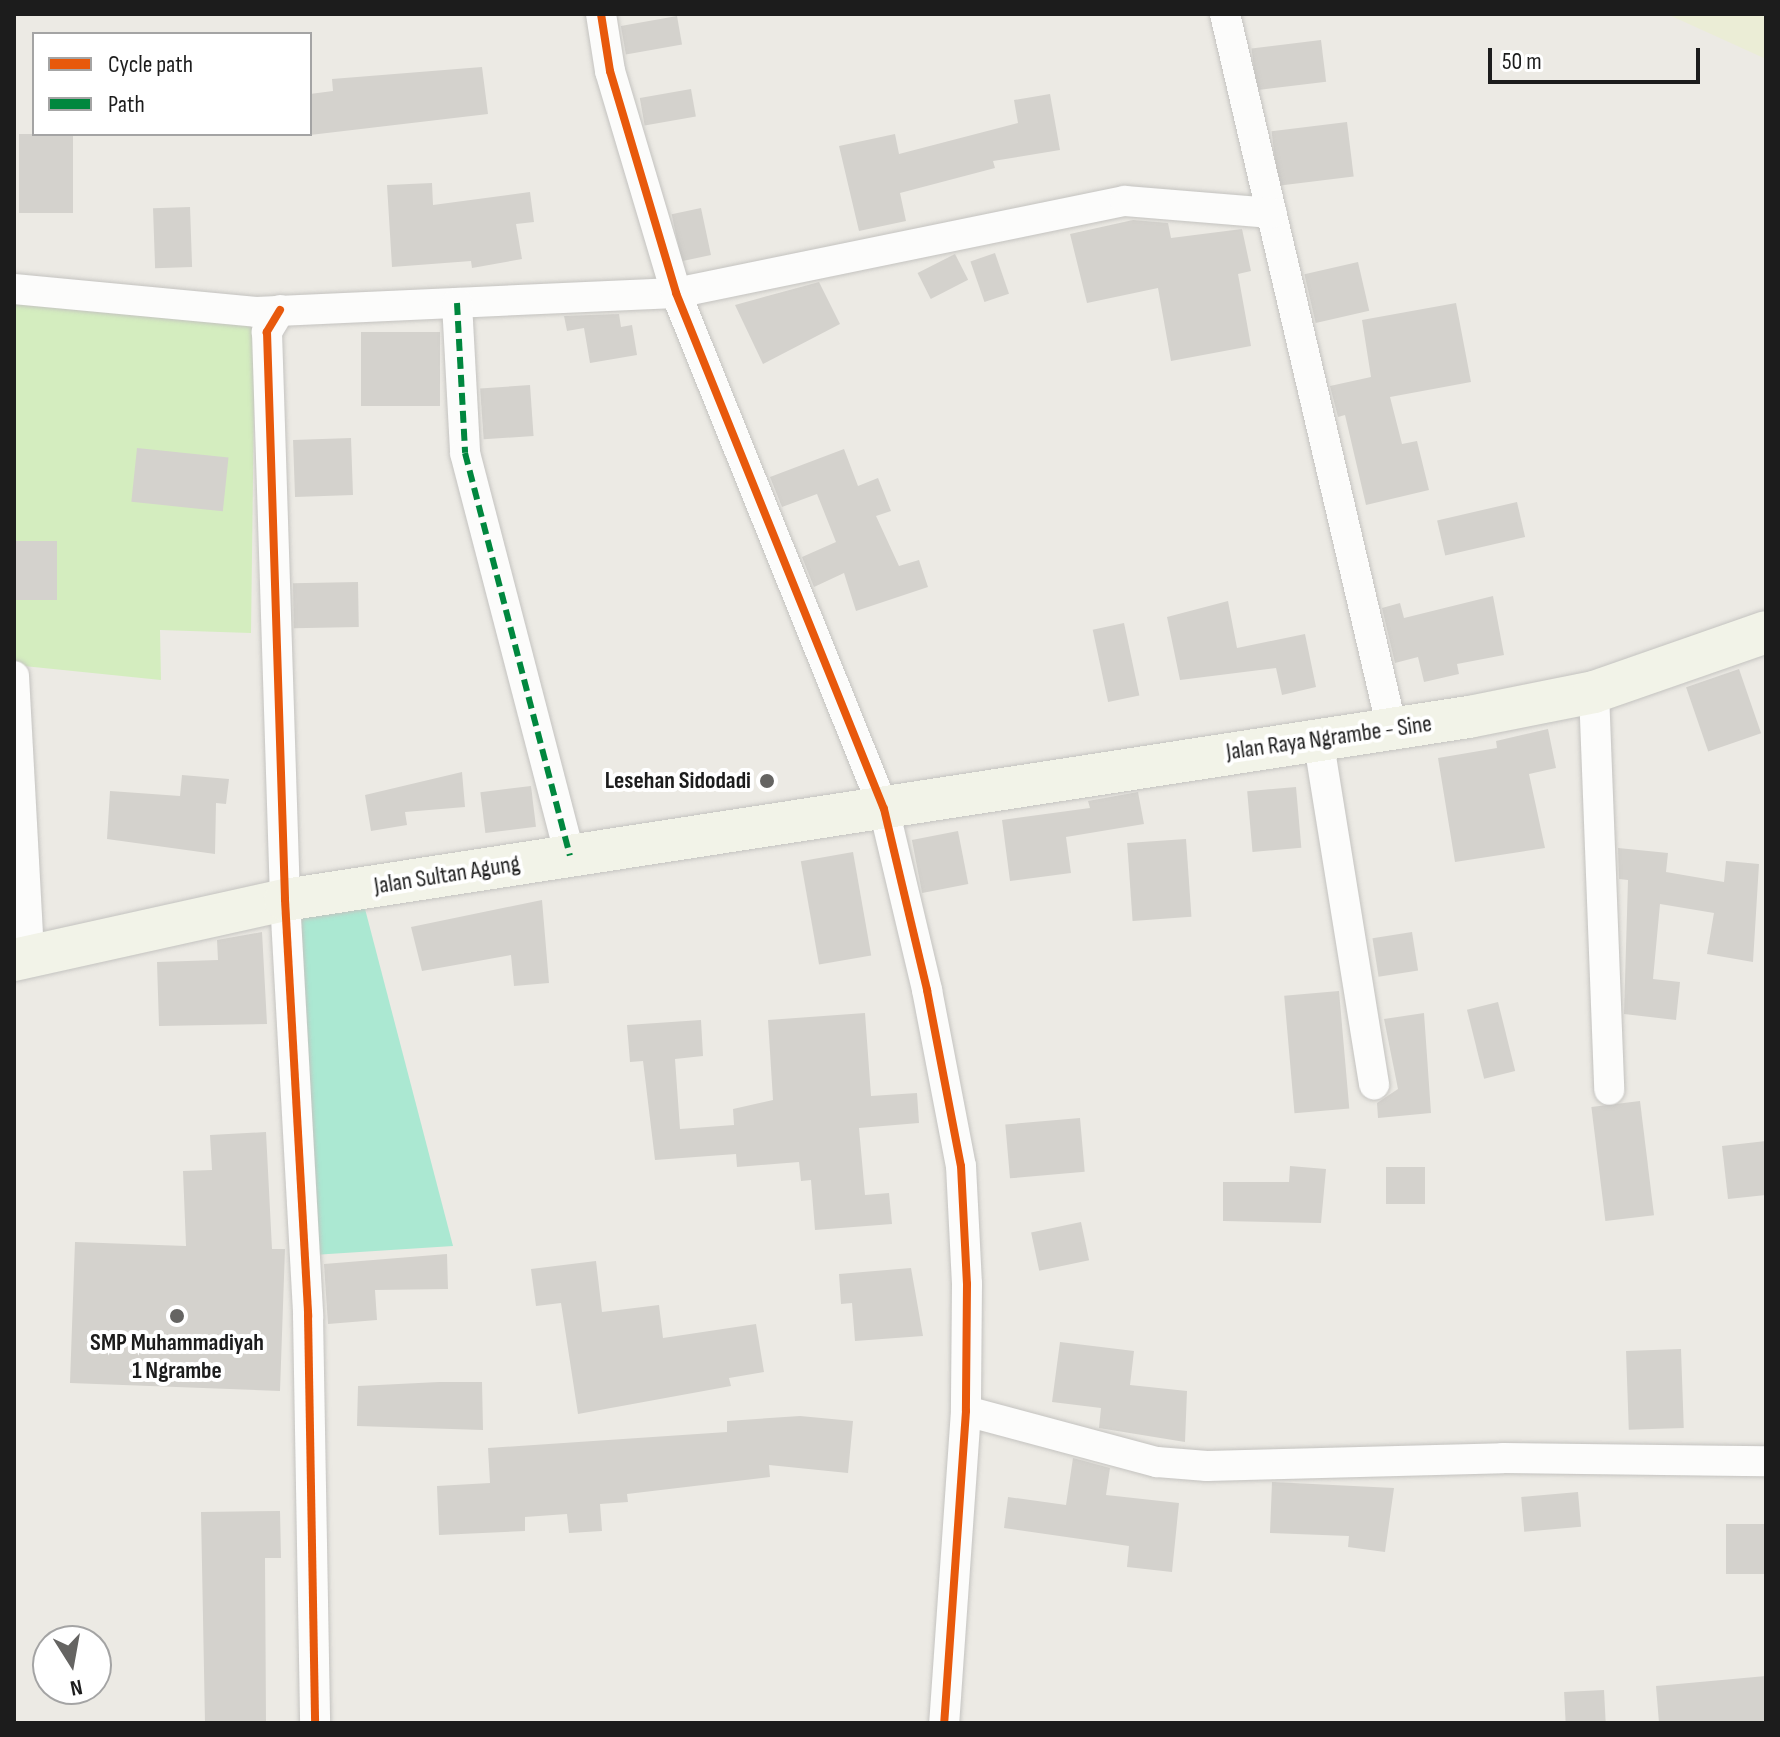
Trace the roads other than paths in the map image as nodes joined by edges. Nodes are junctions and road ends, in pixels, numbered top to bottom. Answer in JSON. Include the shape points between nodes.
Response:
{"nodes":[{"id":1,"x":601,"y":14,"type":"edge"},
{"id":2,"x":1225,"y":14,"type":"edge"},
{"id":3,"x":1272,"y":213,"type":"junction"},
{"id":4,"x":14,"y":289,"type":"edge"},
{"id":5,"x":676,"y":293,"type":"junction"},
{"id":6,"x":457,"y":303,"type":"junction"},
{"id":7,"x":280,"y":310,"type":"junction"},
{"id":8,"x":1766,"y":632,"type":"edge"},
{"id":9,"x":14,"y":676,"type":"edge"},
{"id":10,"x":1594,"y":692,"type":"junction"},
{"id":11,"x":1392,"y":729,"type":"junction"},
{"id":12,"x":1318,"y":738,"type":"junction"},
{"id":13,"x":884,"y":809,"type":"junction"},
{"id":14,"x":570,"y":856,"type":"junction"},
{"id":15,"x":285,"y":900,"type":"junction"},
{"id":16,"x":22,"y":958,"type":"edge"},
{"id":17,"x":1374,"y":1085,"type":"dead end"},
{"id":18,"x":1609,"y":1090,"type":"dead end"},
{"id":19,"x":966,"y":1411,"type":"junction"},
{"id":20,"x":1766,"y":1461,"type":"edge"},
{"id":21,"x":315,"y":1723,"type":"edge"},
{"id":22,"x":944,"y":1723,"type":"edge"}],
"edges":[{"from":1,"to":5,"type":"street","via":[[610,71]]},
{"from":2,"to":3,"type":"street"},
{"from":3,"to":5,"type":"street","via":[[1125,201]]},
{"from":3,"to":11,"type":"street"},
{"from":4,"to":7,"type":"street"},
{"from":5,"to":6,"type":"street"},
{"from":5,"to":13,"type":"street"},
{"from":6,"to":7,"type":"street"},
{"from":6,"to":14,"type":"street","via":[[465,453],[504,623]]},
{"from":7,"to":15,"type":"street","via":[[267,332]]},
{"from":8,"to":10,"type":"main road","name":"Jalan Raya Ngrambe - Sine"},
{"from":9,"to":16,"type":"street"},
{"from":10,"to":11,"type":"main road","name":"Jalan Raya Ngrambe - Sine"},
{"from":10,"to":18,"type":"street"},
{"from":11,"to":12,"type":"main road","name":"Jalan Raya Ngrambe - Sine"},
{"from":12,"to":13,"type":"main road","name":"Jalan Raya Ngrambe - Sine"},
{"from":12,"to":17,"type":"street"},
{"from":13,"to":14,"type":"main road","name":"Jalan Sultan Agung"},
{"from":13,"to":19,"type":"street","via":[[961,1166]]},
{"from":14,"to":15,"type":"main road","name":"Jalan Sultan Agung"},
{"from":15,"to":16,"type":"main road","name":"Jalan Sultan Agung"},
{"from":15,"to":21,"type":"street","via":[[308,1315]]},
{"from":19,"to":20,"type":"street","via":[[1157,1462],[1207,1466],[1503,1458]]},
{"from":19,"to":22,"type":"street"}]}
